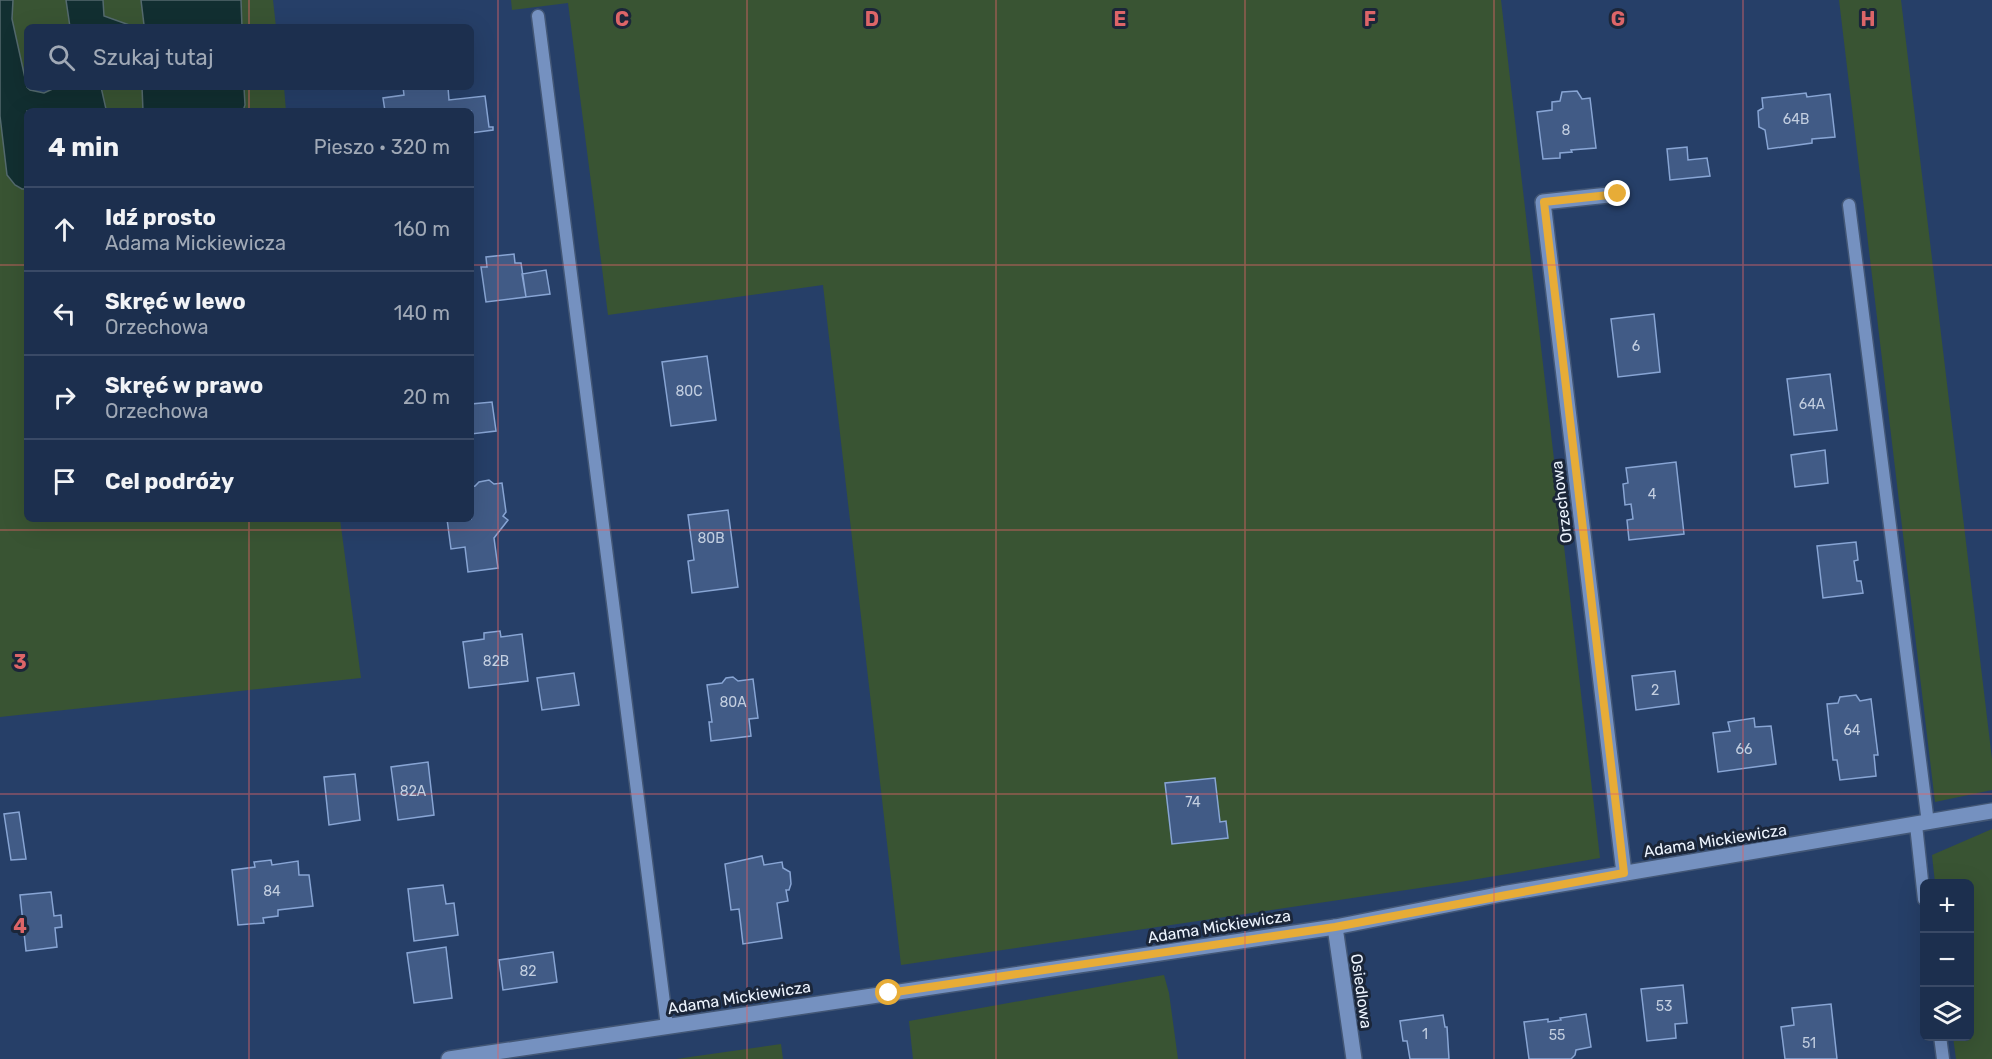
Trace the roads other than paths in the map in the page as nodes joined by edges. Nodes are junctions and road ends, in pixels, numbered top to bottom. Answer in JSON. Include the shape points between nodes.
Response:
{"nodes":[{"id":1,"x":538,"y":16,"type":"dead end"},
{"id":2,"x":1618,"y":194,"type":"dead end"},
{"id":3,"x":1849,"y":205,"type":"dead end"},
{"id":4,"x":1992,"y":811,"type":"edge"},
{"id":5,"x":1922,"y":824,"type":"junction"},
{"id":6,"x":1624,"y":873,"type":"junction"},
{"id":7,"x":1923,"y":879,"type":"edge"},
{"id":8,"x":1335,"y":927,"type":"junction"},
{"id":9,"x":667,"y":1026,"type":"junction"},
{"id":10,"x":1940,"y":1041,"type":"edge"},
{"id":11,"x":449,"y":1059,"type":"edge"},
{"id":12,"x":1354,"y":1059,"type":"edge"},
{"id":13,"x":1942,"y":1059,"type":"edge"}],
"edges":[{"from":1,"to":9,"type":"lane"},
{"from":2,"to":6,"type":"street","name":"Orzechowa","via":[[1544,202]]},
{"from":3,"to":5,"type":"lane"},
{"from":4,"to":5,"type":"street","name":"Adama Mickiewicza"},
{"from":5,"to":6,"type":"street","name":"Adama Mickiewicza"},
{"from":5,"to":7,"type":"lane"},
{"from":6,"to":8,"type":"street","name":"Adama Mickiewicza"},
{"from":8,"to":9,"type":"street","name":"Adama Mickiewicza"},
{"from":8,"to":12,"type":"street","name":"Osiedlowa"},
{"from":9,"to":11,"type":"street","name":"Adama Mickiewicza"},
{"from":10,"to":13,"type":"lane"}]}
